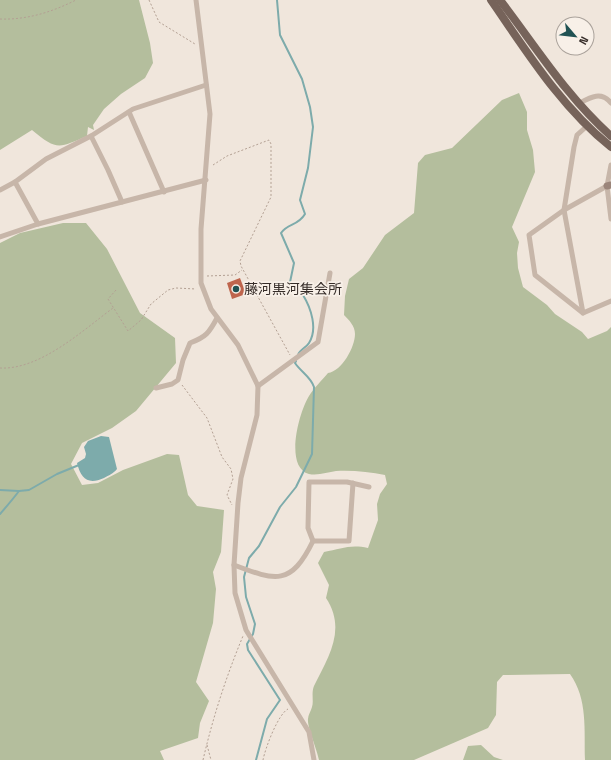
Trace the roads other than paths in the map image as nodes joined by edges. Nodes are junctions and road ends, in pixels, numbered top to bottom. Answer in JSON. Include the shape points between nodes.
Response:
{"nodes":[{"id":1,"x":196,"y":0,"type":"edge"},
{"id":2,"x":491,"y":0,"type":"edge"},
{"id":3,"x":500,"y":0,"type":"edge"},
{"id":4,"x":206,"y":85,"type":"junction"},
{"id":5,"x":611,"y":103,"type":"edge"},
{"id":6,"x":578,"y":104,"type":"junction"},
{"id":7,"x":129,"y":112,"type":"junction"},
{"id":8,"x":587,"y":126,"type":"junction"},
{"id":9,"x":91,"y":136,"type":"junction"},
{"id":10,"x":611,"y":136,"type":"edge"},
{"id":11,"x":611,"y":147,"type":"edge"},
{"id":12,"x":611,"y":165,"type":"edge"},
{"id":13,"x":206,"y":180,"type":"junction"},
{"id":14,"x":15,"y":182,"type":"junction"},
{"id":15,"x":609,"y":186,"type":"edge"},
{"id":16,"x":0,"y":190,"type":"edge"},
{"id":17,"x":164,"y":192,"type":"junction"},
{"id":18,"x":122,"y":202,"type":"junction"},
{"id":19,"x":564,"y":210,"type":"junction"},
{"id":20,"x":611,"y":219,"type":"edge"},
{"id":21,"x":38,"y":224,"type":"junction"},
{"id":22,"x":0,"y":237,"type":"edge"},
{"id":23,"x":330,"y":273,"type":"dead end"},
{"id":24,"x":611,"y":301,"type":"edge"},
{"id":25,"x":583,"y":313,"type":"junction"},
{"id":26,"x":217,"y":318,"type":"junction"},
{"id":27,"x":258,"y":386,"type":"junction"},
{"id":28,"x":156,"y":388,"type":"dead end"},
{"id":29,"x":352,"y":483,"type":"junction"},
{"id":30,"x":369,"y":487,"type":"dead end"},
{"id":31,"x":313,"y":541,"type":"junction"},
{"id":32,"x":234,"y":565,"type":"junction"},
{"id":33,"x":314,"y":760,"type":"edge"}],
"edges":[{"from":1,"to":4,"type":"street"},
{"from":2,"to":8,"type":"main road","via":[[543,75]]},
{"from":3,"to":6,"type":"main road"},
{"from":4,"to":7,"type":"street"},
{"from":4,"to":13,"type":"street","via":[[210,114]]},
{"from":5,"to":6,"type":"street","via":[[608,98],[602,96],[589,98]]},
{"from":6,"to":10,"type":"main road"},
{"from":7,"to":9,"type":"street"},
{"from":7,"to":17,"type":"street"},
{"from":8,"to":11,"type":"main road"},
{"from":8,"to":19,"type":"street","via":[[577,135]]},
{"from":9,"to":14,"type":"street","via":[[46,159]]},
{"from":9,"to":18,"type":"street"},
{"from":12,"to":15,"type":"street"},
{"from":13,"to":17,"type":"street"},
{"from":13,"to":26,"type":"street","via":[[201,229],[201,277],[203,289]]},
{"from":14,"to":16,"type":"street"},
{"from":14,"to":21,"type":"street"},
{"from":15,"to":19,"type":"street"},
{"from":15,"to":20,"type":"street"},
{"from":17,"to":18,"type":"street"},
{"from":18,"to":21,"type":"street"},
{"from":19,"to":25,"type":"street"},
{"from":19,"to":25,"type":"street","via":[[529,235],[535,275]]},
{"from":21,"to":22,"type":"street"},
{"from":23,"to":27,"type":"street","via":[[318,342]]},
{"from":24,"to":25,"type":"street"},
{"from":26,"to":27,"type":"street","via":[[238,345]]},
{"from":26,"to":28,"type":"street","via":[[208,334],[190,343],[178,380]]},
{"from":27,"to":32,"type":"street","via":[[257,416],[241,478]]},
{"from":29,"to":30,"type":"street"},
{"from":29,"to":31,"type":"street","via":[[349,540]]},
{"from":29,"to":31,"type":"street","via":[[309,482],[308,528]]},
{"from":31,"to":32,"type":"street","via":[[292,573],[280,577],[266,576]]},
{"from":32,"to":33,"type":"street","via":[[235,593],[246,630],[309,732]]}]}
